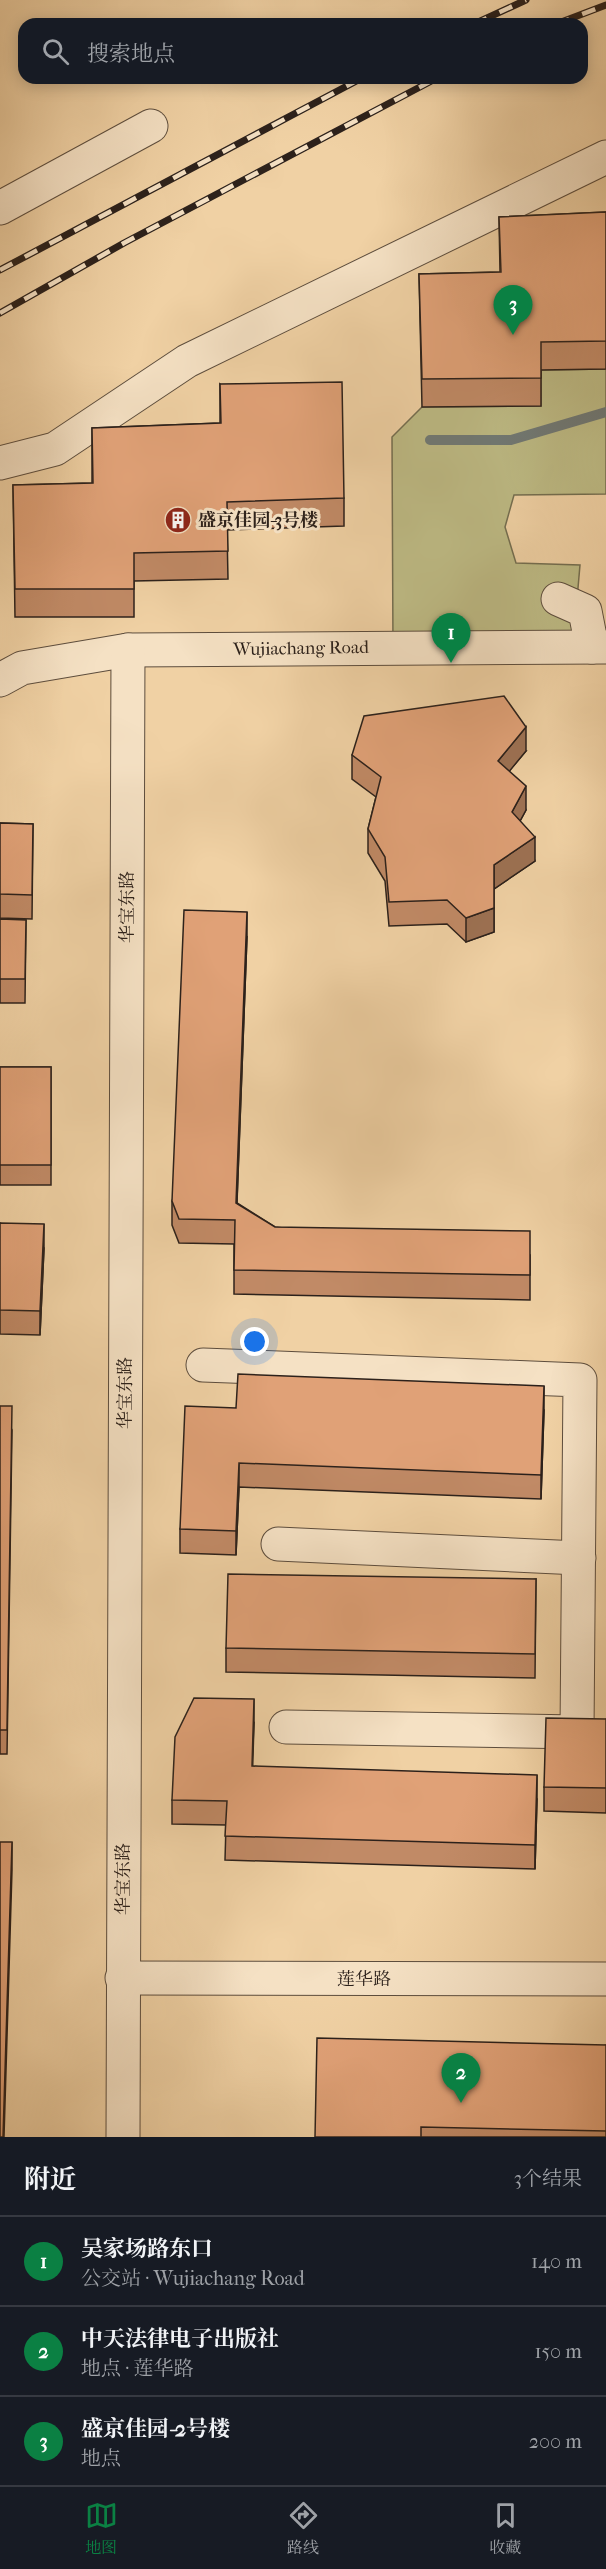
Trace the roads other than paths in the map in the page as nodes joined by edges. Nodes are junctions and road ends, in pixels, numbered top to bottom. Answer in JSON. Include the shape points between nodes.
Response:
{"nodes":[{"id":1,"x":151,"y":126,"type":"dead end"},
{"id":2,"x":606,"y":157,"type":"edge"},
{"id":3,"x":0,"y":208,"type":"edge"},
{"id":4,"x":0,"y":463,"type":"edge"},
{"id":5,"x":558,"y":599,"type":"dead end"},
{"id":6,"x":599,"y":647,"type":"edge"},
{"id":7,"x":128,"y":650,"type":"junction"},
{"id":8,"x":0,"y":680,"type":"edge"},
{"id":9,"x":203,"y":1365,"type":"dead end"},
{"id":10,"x":278,"y":1544,"type":"dead end"},
{"id":11,"x":579,"y":1558,"type":"junction"},
{"id":12,"x":592,"y":1697,"type":"edge"},
{"id":13,"x":286,"y":1727,"type":"dead end"},
{"id":14,"x":122,"y":1978,"type":"junction"},
{"id":15,"x":606,"y":1979,"type":"edge"},
{"id":16,"x":123,"y":2137,"type":"edge"}],
"edges":[{"from":1,"to":3,"type":"street"},
{"from":2,"to":4,"type":"street","via":[[187,361],[55,449]]},
{"from":5,"to":6,"type":"street","via":[[585,611]]},
{"from":6,"to":7,"type":"street","name":"Wujiachang Road"},
{"from":7,"to":8,"type":"street","name":"Wujiachang Road","via":[[22,669]]},
{"from":7,"to":14,"type":"street","name":"华宝东路"},
{"from":9,"to":11,"type":"street","via":[[580,1380]]},
{"from":10,"to":11,"type":"street"},
{"from":11,"to":12,"type":"street"},
{"from":12,"to":13,"type":"street","via":[[577,1732]]},
{"from":14,"to":15,"type":"street","name":"莲华路"},
{"from":14,"to":16,"type":"street","name":"华宝东路"}]}
